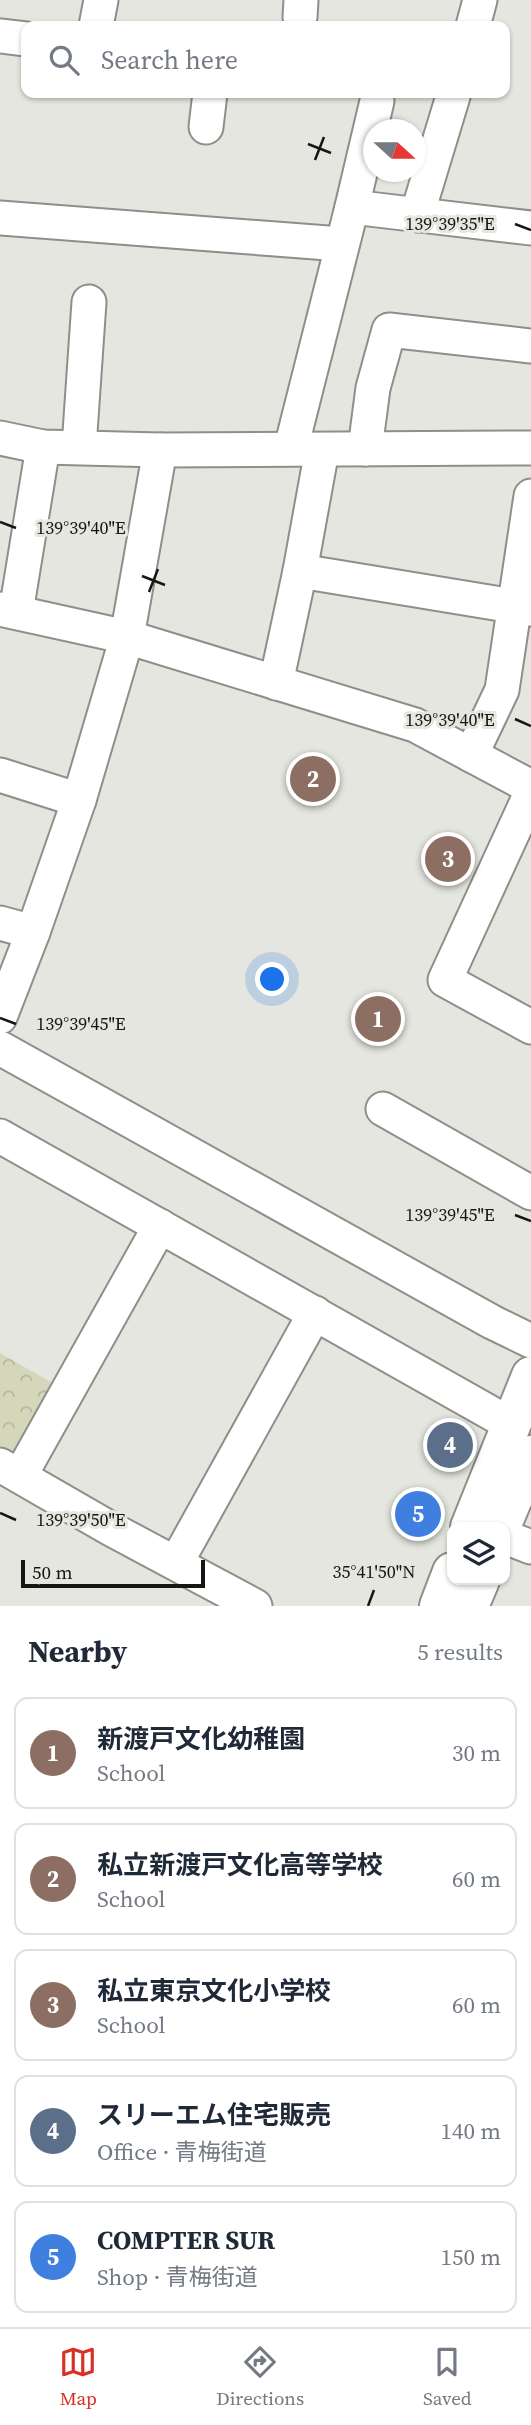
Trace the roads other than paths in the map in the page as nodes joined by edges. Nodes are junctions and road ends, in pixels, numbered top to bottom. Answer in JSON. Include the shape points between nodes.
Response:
{"nodes":[{"id":1,"x":101,"y":0,"type":"edge"},
{"id":2,"x":480,"y":0,"type":"edge"},
{"id":3,"x":97,"y":21,"type":"edge"},
{"id":4,"x":474,"y":21,"type":"edge"},
{"id":5,"x":0,"y":36,"type":"edge"},
{"id":6,"x":21,"y":38,"type":"edge"},
{"id":7,"x":209,"y":98,"type":"edge"},
{"id":8,"x":452,"y":98,"type":"edge"},
{"id":9,"x":377,"y":101,"type":"dead end"},
{"id":10,"x":206,"y":127,"type":"dead end"},
{"id":11,"x":352,"y":207,"type":"junction"},
{"id":12,"x":417,"y":215,"type":"junction"},
{"id":13,"x":0,"y":218,"type":"edge"},
{"id":14,"x":531,"y":228,"type":"edge"},
{"id":15,"x":341,"y":244,"type":"junction"},
{"id":16,"x":89,"y":302,"type":"dead end"},
{"id":17,"x":531,"y":346,"type":"edge"},
{"id":18,"x":0,"y":438,"type":"edge"},
{"id":19,"x":43,"y":447,"type":"junction"},
{"id":20,"x":79,"y":447,"type":"junction"},
{"id":21,"x":531,"y":448,"type":"edge"},
{"id":22,"x":307,"y":449,"type":"junction"},
{"id":23,"x":365,"y":449,"type":"junction"},
{"id":24,"x":160,"y":450,"type":"junction"},
{"id":25,"x":531,"y":496,"type":"edge"},
{"id":26,"x":300,"y":571,"type":"junction"},
{"id":27,"x":523,"y":608,"type":"edge"},
{"id":28,"x":8,"y":610,"type":"edge"},
{"id":29,"x":127,"y":637,"type":"junction"},
{"id":30,"x":276,"y":682,"type":"junction"},
{"id":31,"x":471,"y":755,"type":"junction"},
{"id":32,"x":0,"y":775,"type":"edge"},
{"id":33,"x":531,"y":787,"type":"edge"},
{"id":34,"x":531,"y":793,"type":"edge"},
{"id":35,"x":79,"y":800,"type":"junction"},
{"id":36,"x":0,"y":922,"type":"edge"},
{"id":37,"x":33,"y":932,"type":"junction"},
{"id":38,"x":0,"y":1017,"type":"edge"},
{"id":39,"x":531,"y":1027,"type":"edge"},
{"id":40,"x":0,"y":1048,"type":"edge"},
{"id":41,"x":383,"y":1109,"type":"dead end"},
{"id":42,"x":0,"y":1136,"type":"edge"},
{"id":43,"x":531,"y":1193,"type":"edge"},
{"id":44,"x":160,"y":1226,"type":"junction"},
{"id":45,"x":315,"y":1313,"type":"junction"},
{"id":46,"x":531,"y":1341,"type":"edge"},
{"id":47,"x":531,"y":1376,"type":"edge"},
{"id":48,"x":525,"y":1453,"type":"edge"},
{"id":49,"x":10,"y":1470,"type":"edge"},
{"id":50,"x":474,"y":1522,"type":"edge"},
{"id":51,"x":503,"y":1522,"type":"edge"},
{"id":52,"x":510,"y":1539,"type":"edge"},
{"id":53,"x":531,"y":1547,"type":"edge"},
{"id":54,"x":176,"y":1563,"type":"junction"},
{"id":55,"x":447,"y":1585,"type":"edge"},
{"id":56,"x":478,"y":1585,"type":"edge"},
{"id":57,"x":255,"y":1606,"type":"edge"},
{"id":58,"x":439,"y":1606,"type":"edge"},
{"id":59,"x":470,"y":1606,"type":"edge"}],
"edges":[{"from":1,"to":3,"type":"street"},
{"from":2,"to":4,"type":"street"},
{"from":5,"to":6,"type":"street"},
{"from":7,"to":10,"type":"street"},
{"from":8,"to":12,"type":"street"},
{"from":9,"to":11,"type":"street"},
{"from":11,"to":12,"type":"street"},
{"from":11,"to":15,"type":"street"},
{"from":12,"to":14,"type":"street"},
{"from":13,"to":15,"type":"street"},
{"from":15,"to":22,"type":"street"},
{"from":16,"to":20,"type":"street"},
{"from":17,"to":23,"type":"street","via":[[388,330],[373,388]]},
{"from":18,"to":19,"type":"street"},
{"from":19,"to":20,"type":"street"},
{"from":19,"to":28,"type":"street"},
{"from":20,"to":24,"type":"street"},
{"from":21,"to":23,"type":"street"},
{"from":22,"to":23,"type":"street"},
{"from":22,"to":24,"type":"street"},
{"from":22,"to":26,"type":"street"},
{"from":24,"to":29,"type":"street"},
{"from":25,"to":27,"type":"street"},
{"from":26,"to":27,"type":"street"},
{"from":26,"to":30,"type":"street"},
{"from":27,"to":31,"type":"street","via":[[502,690]]},
{"from":28,"to":29,"type":"street"},
{"from":29,"to":30,"type":"street"},
{"from":29,"to":35,"type":"street"},
{"from":30,"to":31,"type":"street","via":[[415,725]]},
{"from":31,"to":33,"type":"street"},
{"from":32,"to":35,"type":"street"},
{"from":34,"to":39,"type":"street","via":[[445,980]]},
{"from":35,"to":37,"type":"street"},
{"from":36,"to":37,"type":"street"},
{"from":37,"to":38,"type":"street"},
{"from":40,"to":46,"type":"street"},
{"from":41,"to":43,"type":"street"},
{"from":42,"to":44,"type":"street"},
{"from":44,"to":45,"type":"street"},
{"from":44,"to":49,"type":"street"},
{"from":45,"to":48,"type":"street"},
{"from":45,"to":54,"type":"street"},
{"from":47,"to":48,"type":"main road"},
{"from":48,"to":50,"type":"main road"},
{"from":48,"to":51,"type":"main road"},
{"from":49,"to":54,"type":"street"},
{"from":52,"to":53,"type":"street"},
{"from":54,"to":57,"type":"street"},
{"from":55,"to":58,"type":"main road"},
{"from":56,"to":59,"type":"main road"}]}
